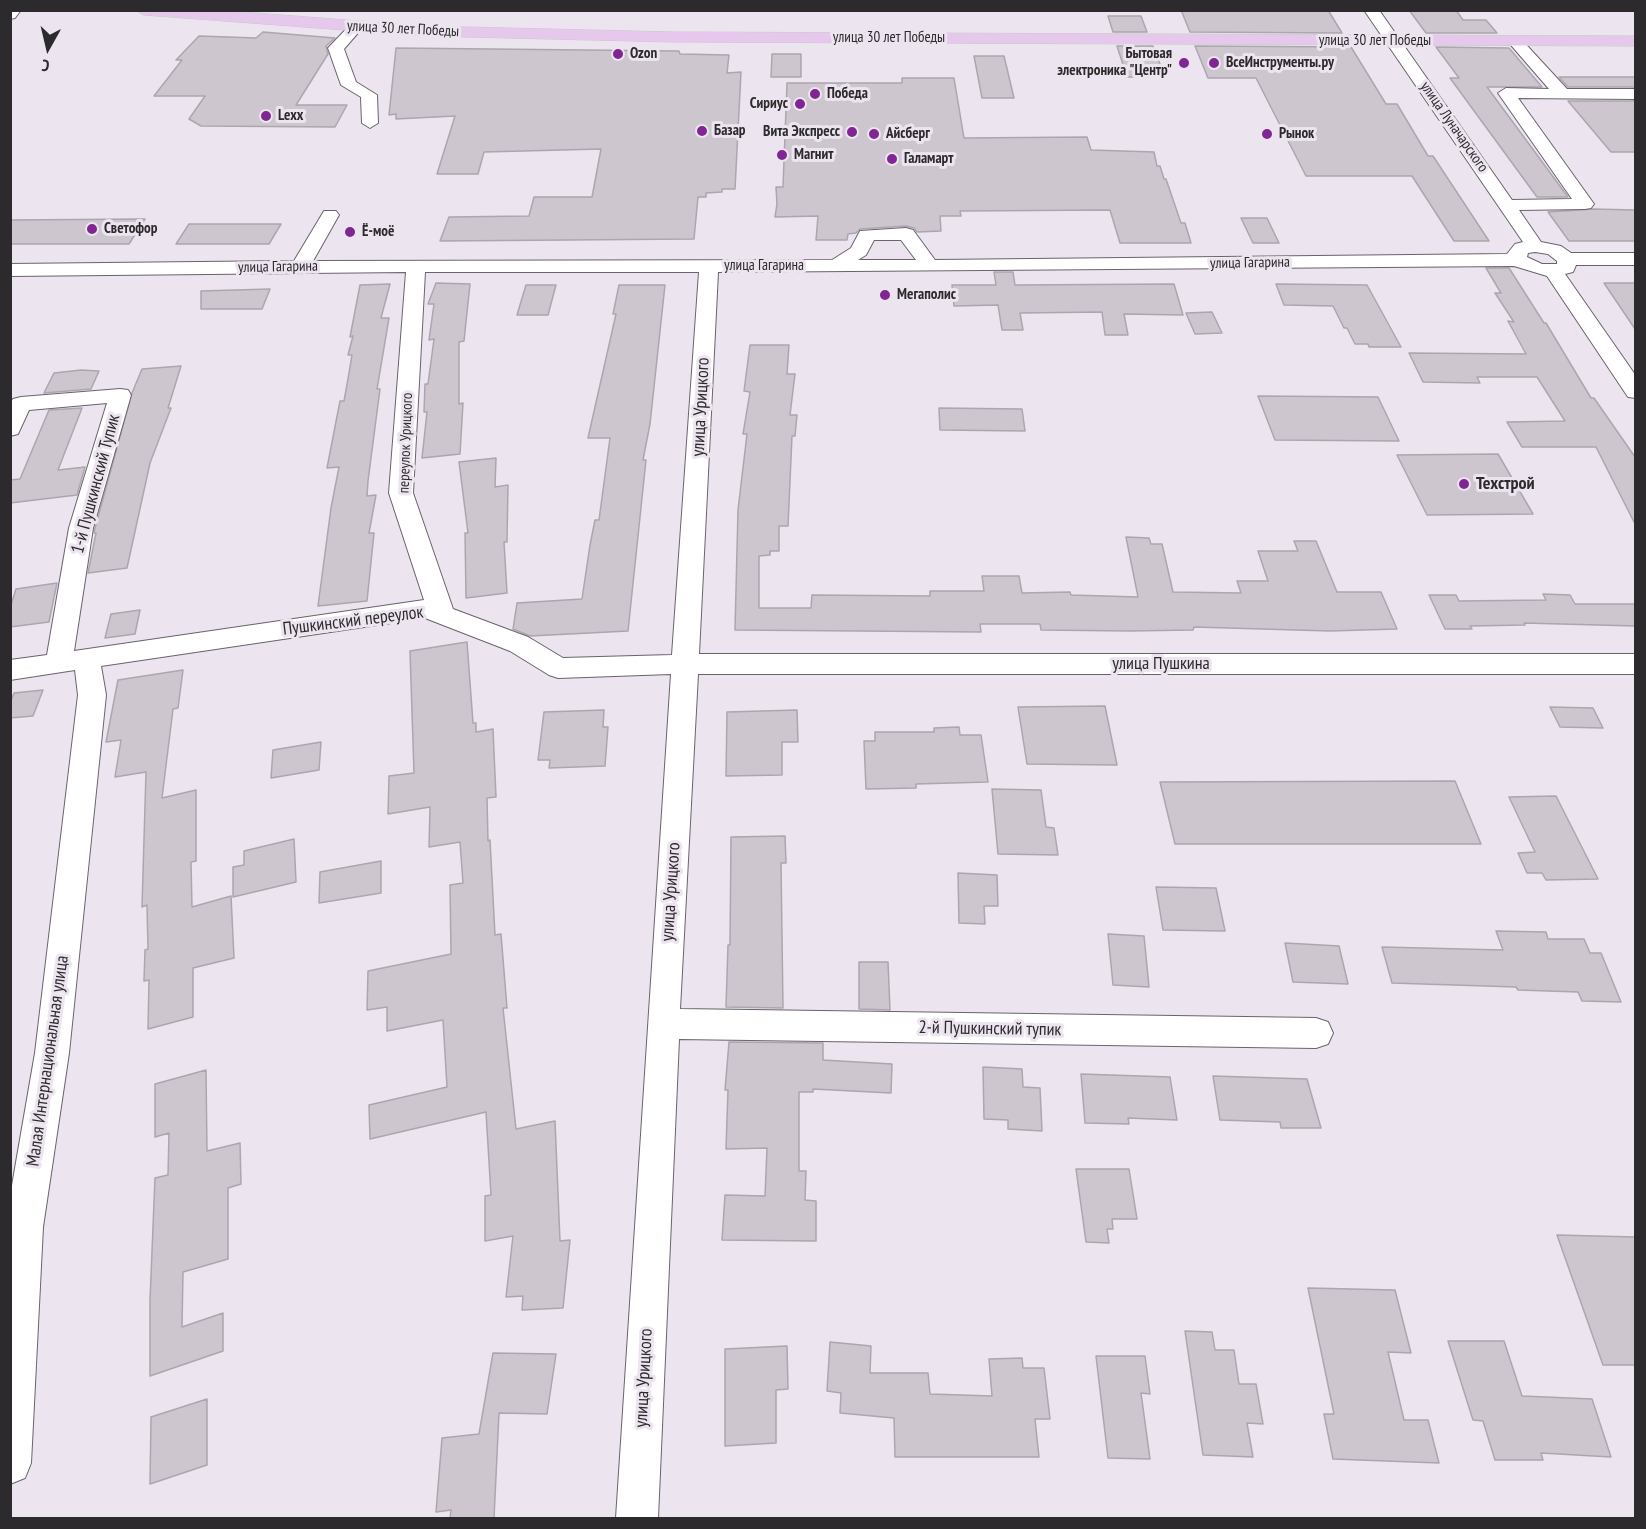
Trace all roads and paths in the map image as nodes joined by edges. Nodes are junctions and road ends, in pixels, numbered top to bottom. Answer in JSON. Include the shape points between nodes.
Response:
{"nodes":[{"id":1,"x":14,"y":10,"type":"edge"},
{"id":2,"x":144,"y":10,"type":"edge"},
{"id":3,"x":1371,"y":10,"type":"edge"},
{"id":4,"x":10,"y":15,"type":"edge"},
{"id":5,"x":357,"y":26,"type":"junction"},
{"id":6,"x":1395,"y":41,"type":"junction"},
{"id":7,"x":1515,"y":41,"type":"junction"},
{"id":8,"x":1635,"y":41,"type":"edge"},
{"id":9,"x":1562,"y":93,"type":"junction"},
{"id":10,"x":1635,"y":94,"type":"edge"},
{"id":11,"x":370,"y":123,"type":"dead end"},
{"id":12,"x":1508,"y":205,"type":"junction"},
{"id":13,"x":330,"y":215,"type":"dead end"},
{"id":14,"x":1535,"y":246,"type":"junction"},
{"id":15,"x":1635,"y":259,"type":"edge"},
{"id":16,"x":1518,"y":260,"type":"junction"},
{"id":17,"x":416,"y":266,"type":"junction"},
{"id":18,"x":709,"y":266,"type":"junction"},
{"id":19,"x":836,"y":266,"type":"junction"},
{"id":20,"x":930,"y":266,"type":"junction"},
{"id":21,"x":1560,"y":266,"type":"junction"},
{"id":22,"x":301,"y":267,"type":"junction"},
{"id":23,"x":10,"y":270,"type":"edge"},
{"id":24,"x":1635,"y":392,"type":"edge"},
{"id":25,"x":10,"y":429,"type":"edge"},
{"id":26,"x":441,"y":615,"type":"junction"},
{"id":27,"x":73,"y":661,"type":"junction"},
{"id":28,"x":686,"y":664,"type":"junction"},
{"id":29,"x":1635,"y":664,"type":"edge"},
{"id":30,"x":10,"y":670,"type":"edge"},
{"id":31,"x":663,"y":1024,"type":"junction"},
{"id":32,"x":1316,"y":1033,"type":"dead end"},
{"id":33,"x":12,"y":1402,"type":"edge"},
{"id":34,"x":10,"y":1463,"type":"edge"},
{"id":35,"x":637,"y":1518,"type":"edge"}],
"edges":[{"from":1,"to":4,"type":"street"},
{"from":2,"to":5,"type":"main road","name":"улица 30 лет Победы"},
{"from":3,"to":6,"type":"street","name":"улица Луначарского"},
{"from":5,"to":6,"type":"main road","name":"улица 30 лет Победы","via":[[674,37]]},
{"from":5,"to":11,"type":"street","via":[[336,48],[349,85],[369,95]]},
{"from":6,"to":7,"type":"main road","name":"улица 30 лет Победы"},
{"from":6,"to":12,"type":"street","name":"улица Луначарского"},
{"from":7,"to":8,"type":"main road","name":"улица 30 лет Победы"},
{"from":7,"to":9,"type":"street"},
{"from":9,"to":10,"type":"street"},
{"from":9,"to":12,"type":"street","via":[[1506,93],[1585,204]]},
{"from":12,"to":14,"type":"street","name":"улица Луначарского"},
{"from":13,"to":22,"type":"street"},
{"from":14,"to":16,"type":"street","via":[[1522,248],[1516,253]]},
{"from":14,"to":21,"type":"street","name":"улица Гагарина","via":[[1554,250]]},
{"from":15,"to":21,"type":"street","name":"улица Гагарина"},
{"from":16,"to":20,"type":"street","name":"улица Гагарина"},
{"from":16,"to":21,"type":"street","name":"улица Гагарина","via":[[1533,269]]},
{"from":17,"to":18,"type":"street","name":"улица Гагарина"},
{"from":17,"to":22,"type":"street","name":"улица Гагарина"},
{"from":17,"to":26,"type":"street","name":"переулок Урицкого","via":[[401,492]]},
{"from":18,"to":19,"type":"street","name":"улица Гагарина"},
{"from":18,"to":28,"type":"street","name":"улица Урицкого"},
{"from":19,"to":20,"type":"street","name":"улица Гагарина"},
{"from":19,"to":20,"type":"street","via":[[859,251],[867,235],[906,234]]},
{"from":21,"to":24,"type":"street"},
{"from":22,"to":23,"type":"street","name":"улица Гагарина"},
{"from":25,"to":27,"type":"street","name":"1-й Пушкинский Тупик","via":[[21,404],[120,395],[81,528]]},
{"from":26,"to":27,"type":"street","name":"Пушкинский переулок","via":[[427,609]]},
{"from":26,"to":28,"type":"street","name":"Пушкинский переулок","via":[[519,644],[558,668]]},
{"from":27,"to":30,"type":"street","name":"Пушкинский переулок"},
{"from":27,"to":33,"type":"street","name":"Малая Интернациональная улица","via":[[92,695],[52,1053],[24,1227]]},
{"from":28,"to":29,"type":"street","name":"улица Пушкина"},
{"from":28,"to":31,"type":"street","name":"улица Урицкого"},
{"from":31,"to":32,"type":"street","name":"2-й Пушкинский тупик"},
{"from":31,"to":35,"type":"street","name":"улица Урицкого"},
{"from":33,"to":34,"type":"street","name":"Малая Интернациональная улица"}]}
